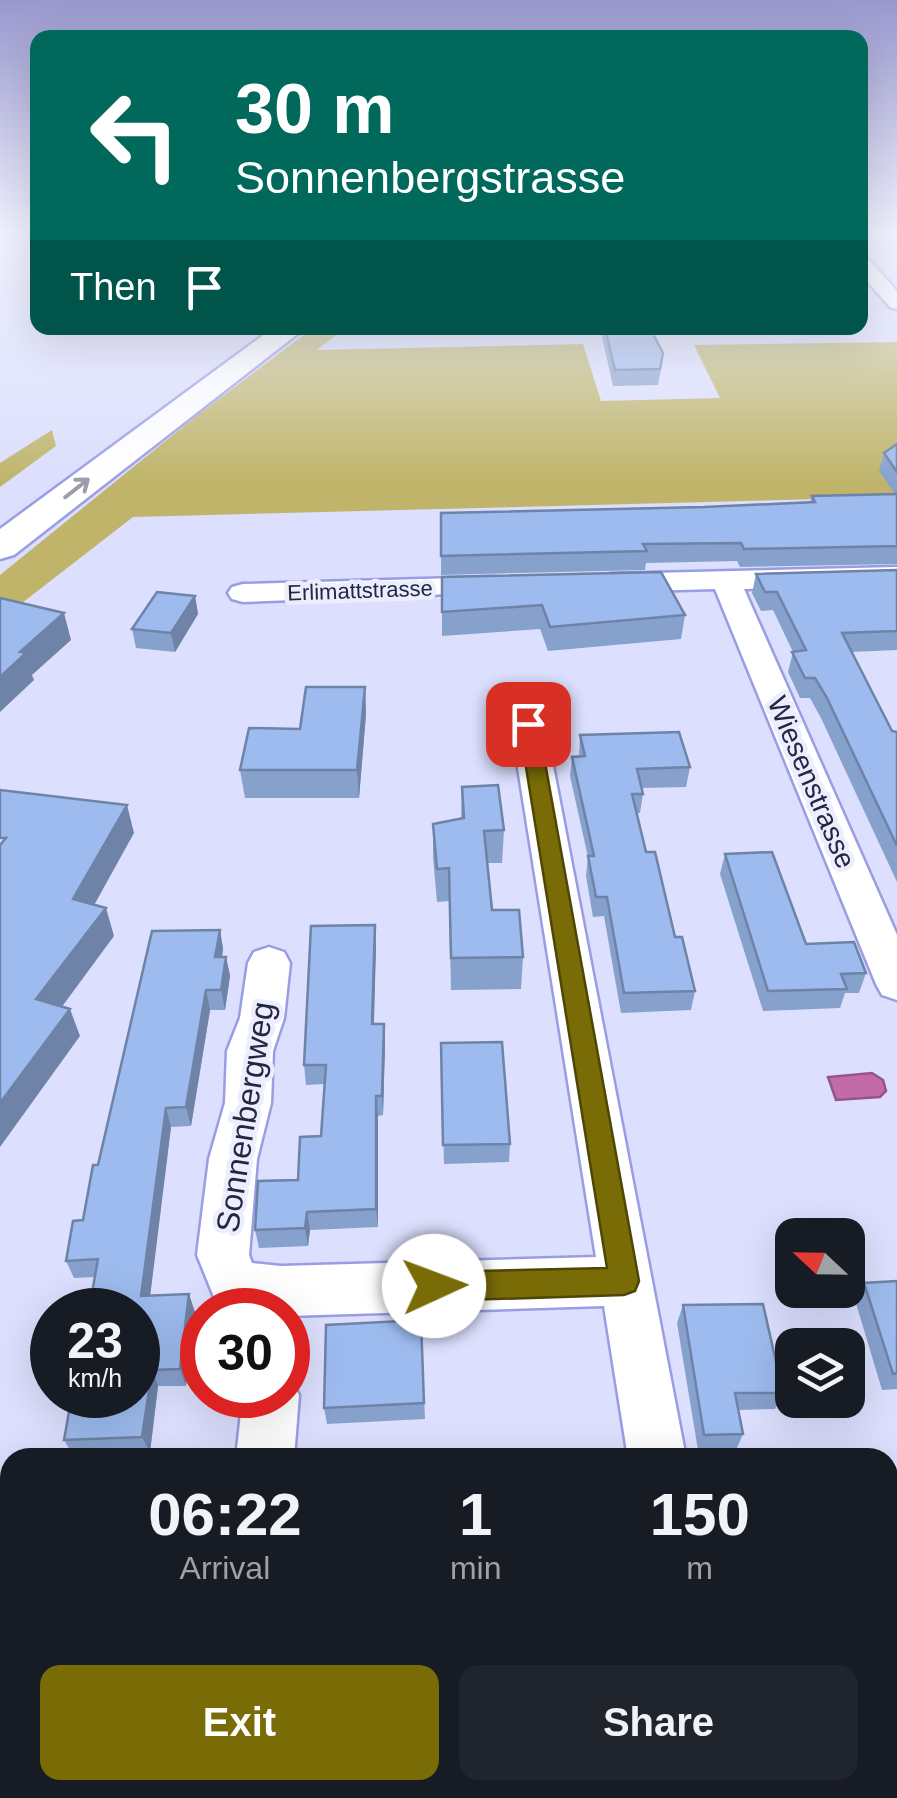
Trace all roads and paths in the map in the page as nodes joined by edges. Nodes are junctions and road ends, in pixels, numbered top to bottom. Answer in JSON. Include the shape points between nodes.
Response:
{"nodes":[{"id":1,"x":239,"y":335,"type":"edge"},
{"id":2,"x":281,"y":335,"type":"edge"},
{"id":3,"x":0,"y":507,"type":"edge"},
{"id":4,"x":0,"y":547,"type":"edge"},
{"id":5,"x":897,"y":576,"type":"edge"},
{"id":6,"x":726,"y":580,"type":"junction"},
{"id":7,"x":589,"y":584,"type":"edge"},
{"id":8,"x":530,"y":585,"type":"edge"},
{"id":9,"x":244,"y":593,"type":"dead end"},
{"id":10,"x":528,"y":724,"type":"dead end"},
{"id":11,"x":269,"y":963,"type":"dead end"},
{"id":12,"x":897,"y":984,"type":"edge"},
{"id":13,"x":624,"y":1281,"type":"junction"},
{"id":14,"x":254,"y":1288,"type":"edge"},
{"id":15,"x":310,"y":1298,"type":"edge"},
{"id":16,"x":269,"y":1418,"type":"edge"},
{"id":17,"x":266,"y":1448,"type":"edge"},
{"id":18,"x":655,"y":1448,"type":"edge"}],
"edges":[{"from":1,"to":3,"type":"highway"},
{"from":4,"to":2,"type":"highway","one_way":true},
{"from":5,"to":6,"type":"street"},
{"from":6,"to":7,"type":"street"},
{"from":6,"to":12,"type":"street","name":"Wiesenstrasse"},
{"from":8,"to":9,"type":"street","name":"Erlimattstrasse"},
{"from":10,"to":13,"type":"street"},
{"from":11,"to":14,"type":"street","name":"Sonnenbergweg","via":[[250,1051],[223,1255],[233,1280]]},
{"from":13,"to":15,"type":"street"},
{"from":13,"to":18,"type":"street"},
{"from":16,"to":17,"type":"street"}]}
